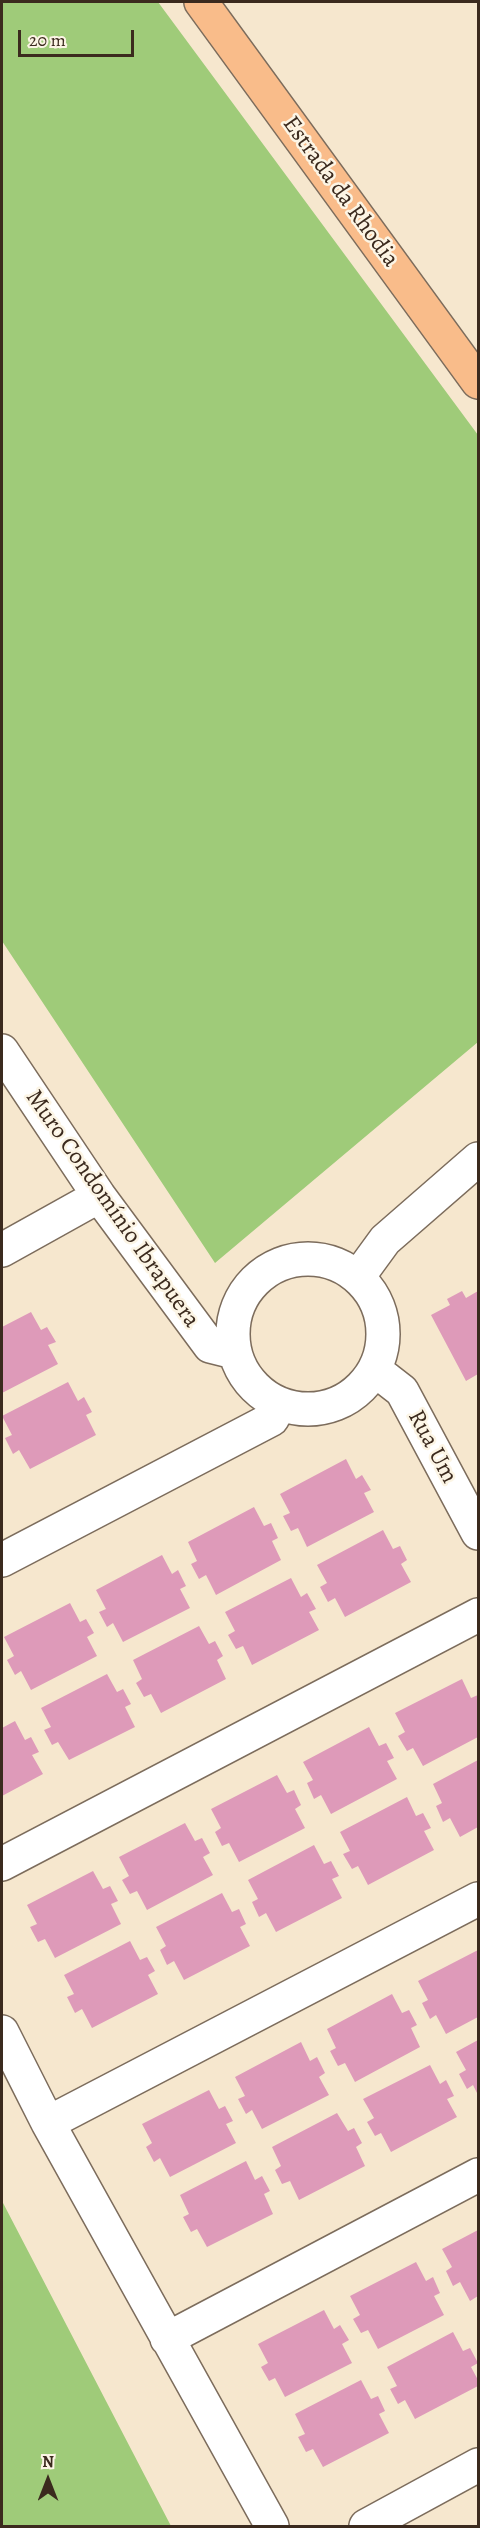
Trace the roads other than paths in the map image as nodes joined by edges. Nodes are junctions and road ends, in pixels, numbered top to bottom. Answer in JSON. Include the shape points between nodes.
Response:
{"nodes":[{"id":1,"x":201,"y":2,"type":"edge"},
{"id":2,"x":478,"y":382,"type":"edge"},
{"id":3,"x":2,"y":1051,"type":"edge"},
{"id":4,"x":478,"y":1159,"type":"edge"},
{"id":5,"x":99,"y":1196,"type":"junction"},
{"id":6,"x":2,"y":1250,"type":"edge"},
{"id":7,"x":358,"y":1276,"type":"junction"},
{"id":8,"x":234,"y":1352,"type":"junction"},
{"id":9,"x":375,"y":1370,"type":"junction"},
{"id":10,"x":280,"y":1404,"type":"junction"},
{"id":11,"x":478,"y":1533,"type":"edge"},
{"id":12,"x":2,"y":1560,"type":"edge"},
{"id":13,"x":478,"y":1615,"type":"edge"},
{"id":14,"x":2,"y":1864,"type":"edge"},
{"id":15,"x":478,"y":1899,"type":"edge"},
{"id":16,"x":2,"y":2031,"type":"edge"},
{"id":17,"x":48,"y":2123,"type":"junction"},
{"id":18,"x":478,"y":2175,"type":"edge"},
{"id":19,"x":167,"y":2338,"type":"junction"},
{"id":20,"x":478,"y":2464,"type":"edge"},
{"id":21,"x":272,"y":2526,"type":"edge"},
{"id":22,"x":366,"y":2526,"type":"edge"}],
"edges":[{"from":1,"to":2,"type":"main road","name":"Estrada da Rhodia"},
{"from":3,"to":5,"type":"street","name":"Muro Condomínio Ibrapuera"},
{"from":4,"to":7,"type":"street","via":[[385,1240]]},
{"from":5,"to":6,"type":"street"},
{"from":5,"to":8,"type":"street","name":"Muro Condomínio Ibrapuera","via":[[210,1346]]},
{"from":7,"to":8,"type":"street","via":[[334,1263],[307,1258],[281,1263],[258,1277],[241,1299],[233,1324]]},
{"from":7,"to":9,"type":"street","via":[[378,1304],[384,1338]]},
{"from":8,"to":10,"type":"street","via":[[243,1373],[260,1392]]},
{"from":9,"to":10,"type":"street","via":[[358,1391],[334,1405],[307,1409]]},
{"from":9,"to":11,"type":"street","name":"Rua Um","via":[[402,1391]]},
{"from":10,"to":12,"type":"street","via":[[272,1419]]},
{"from":13,"to":14,"type":"street"},
{"from":15,"to":17,"type":"street"},
{"from":16,"to":17,"type":"street"},
{"from":17,"to":19,"type":"street"},
{"from":18,"to":19,"type":"street"},
{"from":19,"to":21,"type":"street"},
{"from":20,"to":22,"type":"street"}]}
